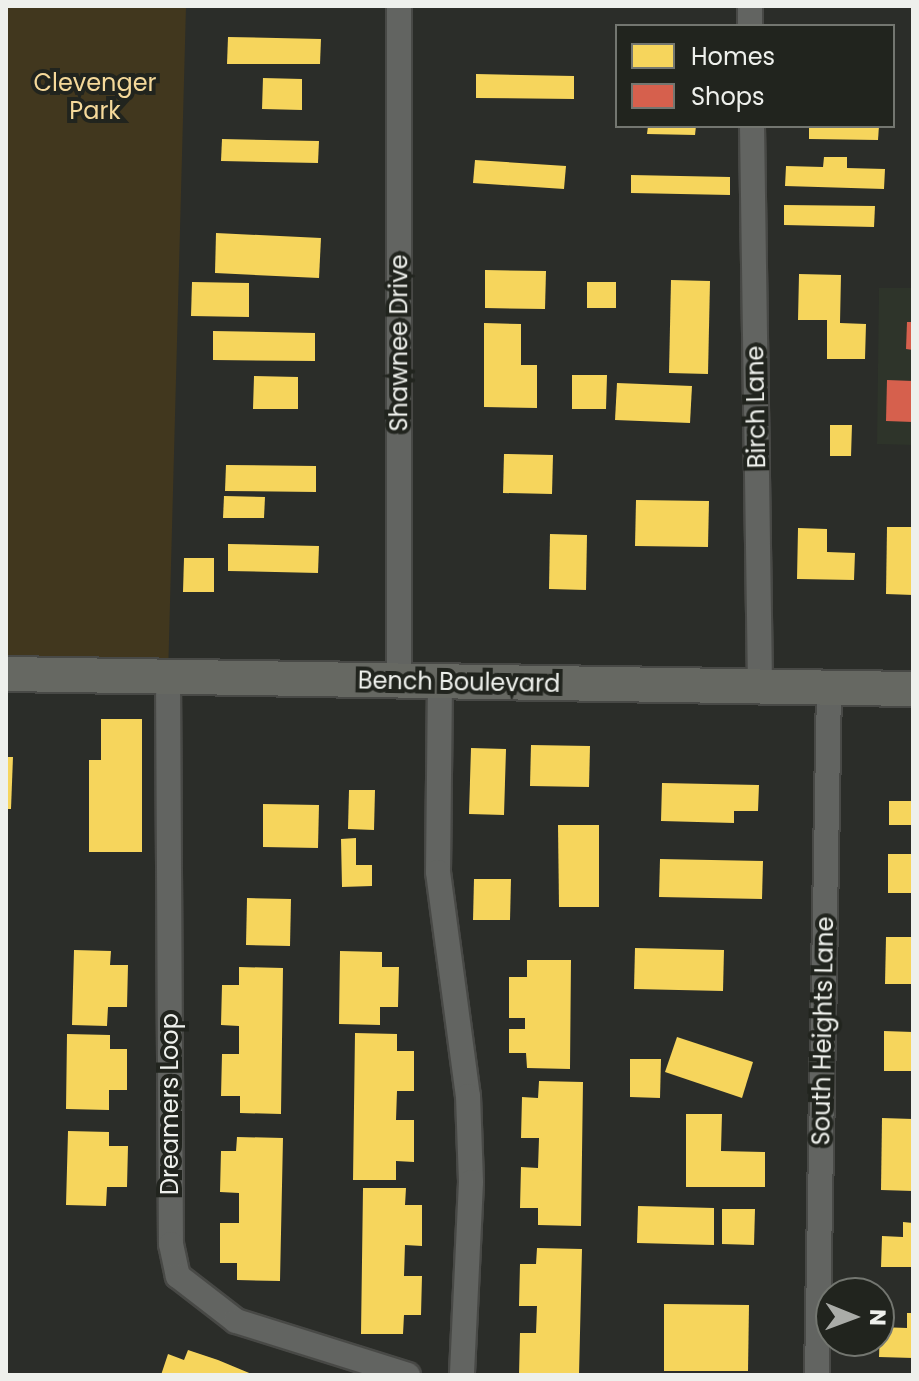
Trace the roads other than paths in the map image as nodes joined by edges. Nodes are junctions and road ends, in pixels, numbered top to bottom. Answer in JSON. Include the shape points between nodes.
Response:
{"nodes":[{"id":1,"x":399,"y":6,"type":"edge"},
{"id":2,"x":752,"y":128,"type":"edge"},
{"id":3,"x":6,"y":674,"type":"edge"},
{"id":4,"x":168,"y":677,"type":"junction"},
{"id":5,"x":399,"y":681,"type":"junction"},
{"id":6,"x":440,"y":681,"type":"junction"},
{"id":7,"x":760,"y":687,"type":"junction"},
{"id":8,"x":829,"y":688,"type":"junction"},
{"id":9,"x":913,"y":689,"type":"edge"},
{"id":10,"x":408,"y":1375,"type":"edge"},
{"id":11,"x":462,"y":1375,"type":"edge"},
{"id":12,"x":817,"y":1375,"type":"edge"}],
"edges":[{"from":1,"to":5,"type":"street","name":"Shawnee Drive"},
{"from":2,"to":7,"type":"street","name":"Birch Lane"},
{"from":3,"to":4,"type":"main road","name":"Bench Boulevard"},
{"from":4,"to":5,"type":"main road","name":"Bench Boulevard"},
{"from":4,"to":10,"type":"street","name":"Dreamers Loop","via":[[171,1244],[178,1276],[236,1321]]},
{"from":5,"to":6,"type":"main road","name":"Bench Boulevard"},
{"from":6,"to":7,"type":"main road","name":"Bench Boulevard"},
{"from":6,"to":11,"type":"street","via":[[438,872],[468,1096],[471,1182]]},
{"from":7,"to":8,"type":"main road","name":"Bench Boulevard"},
{"from":8,"to":9,"type":"main road","name":"Bench Boulevard"},
{"from":8,"to":12,"type":"street","name":"South Heights Lane"}]}
